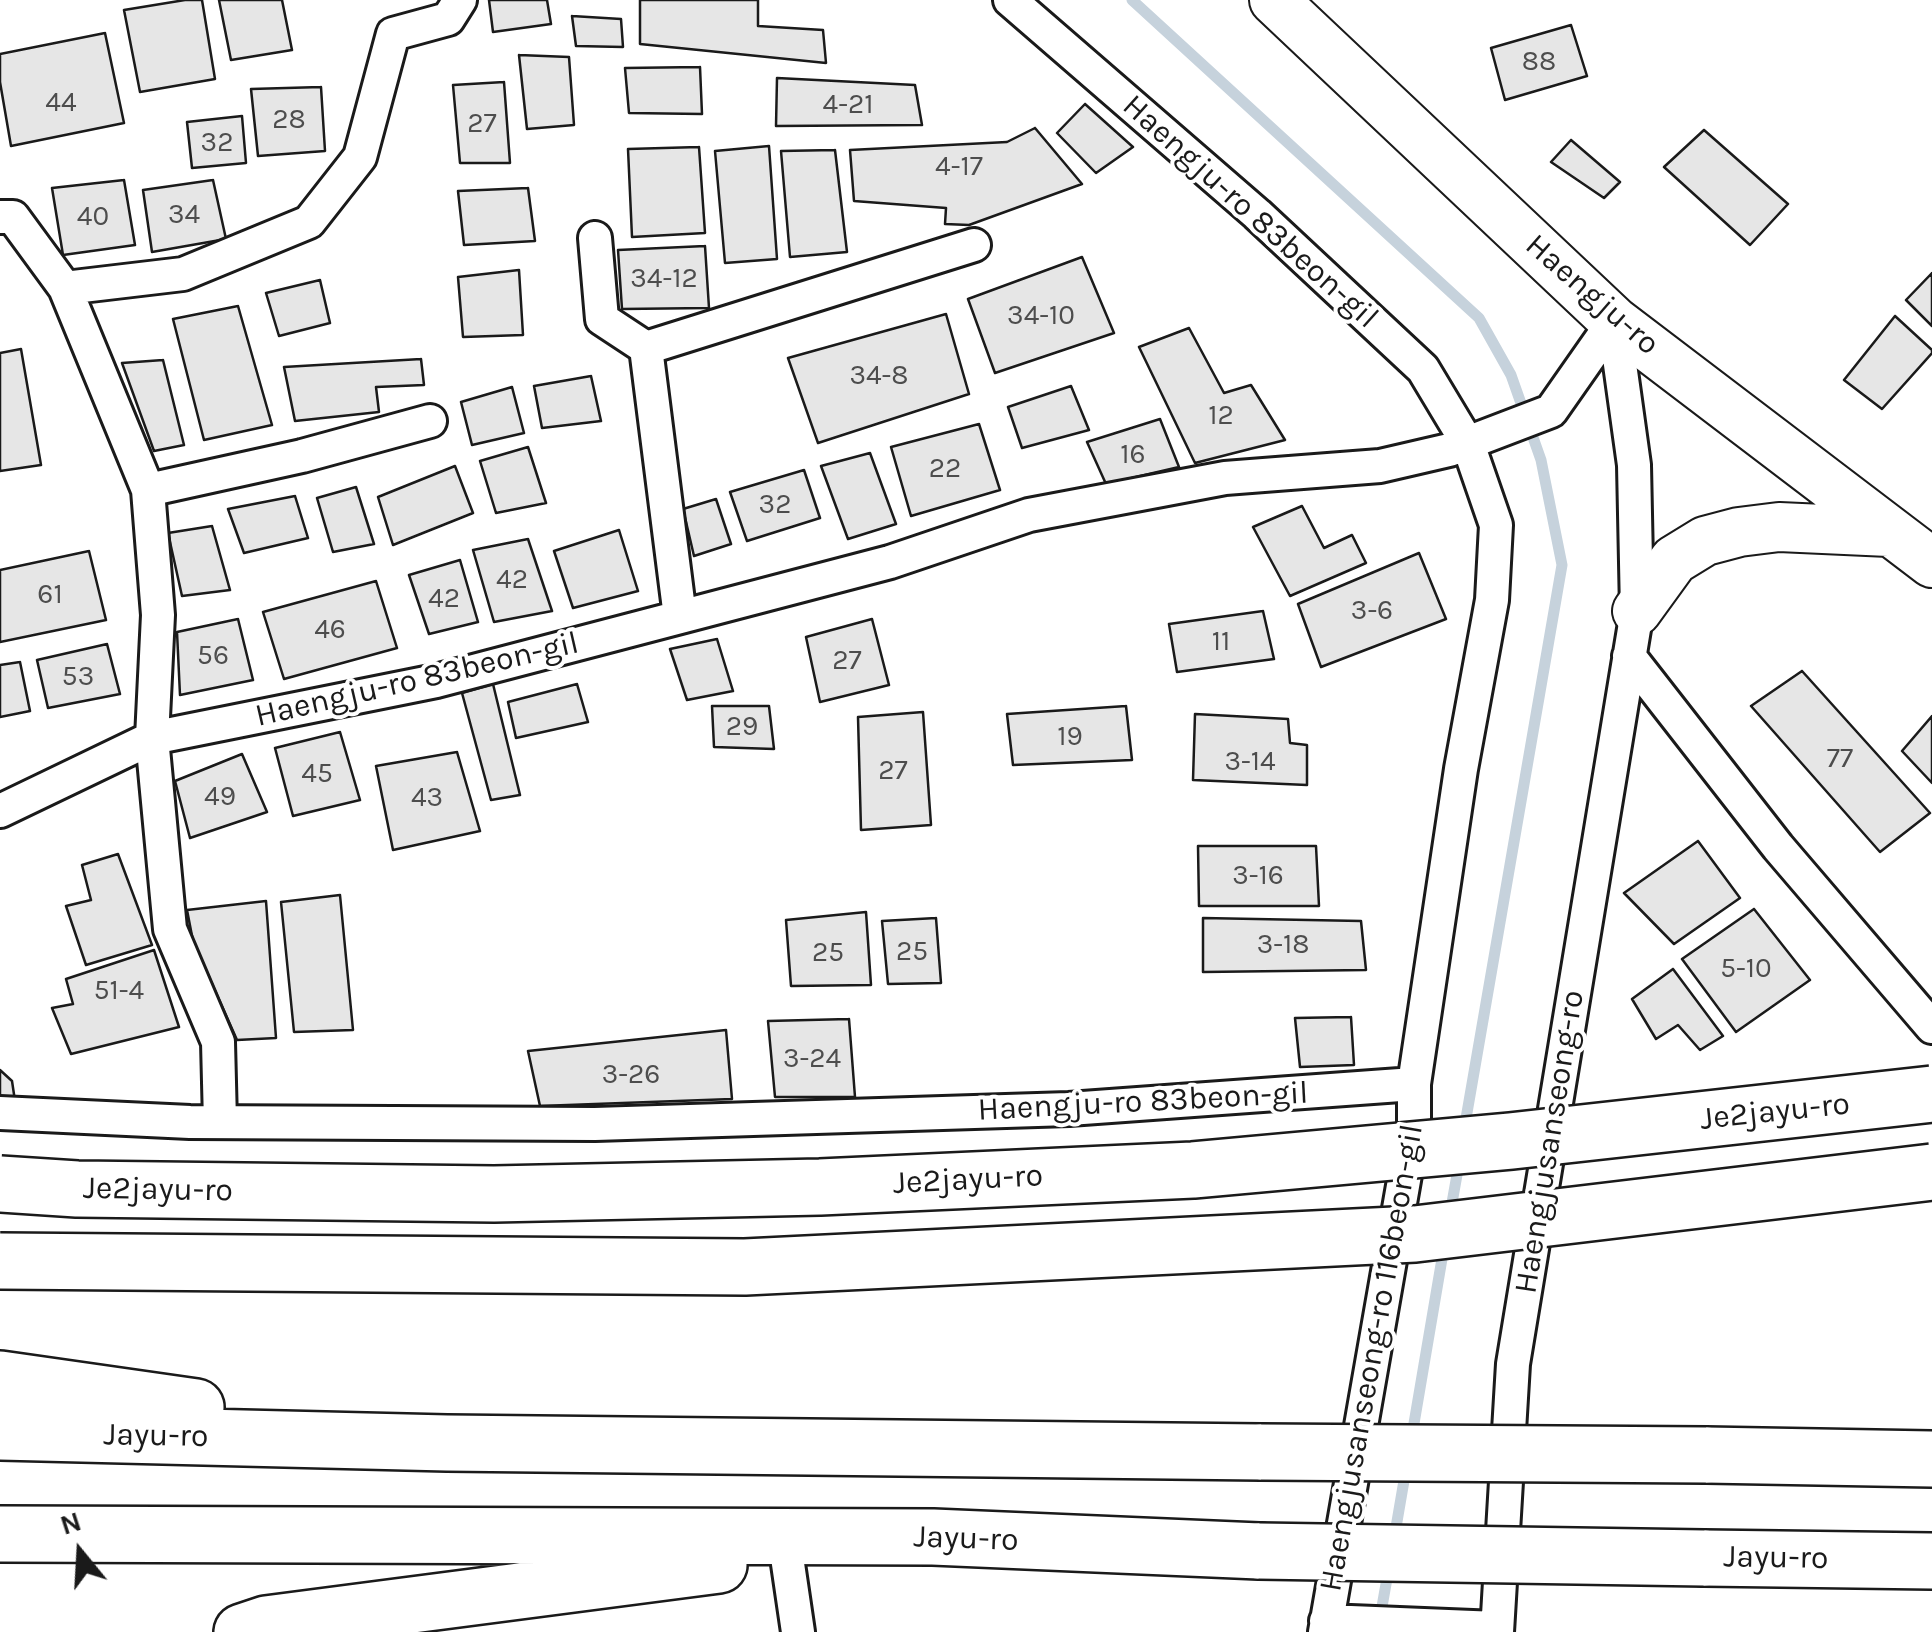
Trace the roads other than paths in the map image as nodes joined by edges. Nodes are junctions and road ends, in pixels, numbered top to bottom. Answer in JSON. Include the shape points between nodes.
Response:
{"nodes":[{"id":1,"x":460,"y":0,"type":"edge"},
{"id":2,"x":1010,"y":0,"type":"edge"},
{"id":3,"x":1274,"y":0,"type":"edge"},
{"id":4,"x":0,"y":217,"type":"edge"},
{"id":5,"x":595,"y":238,"type":"dead end"},
{"id":6,"x":974,"y":245,"type":"dead end"},
{"id":7,"x":64,"y":288,"type":"junction"},
{"id":8,"x":1614,"y":321,"type":"junction"},
{"id":9,"x":646,"y":348,"type":"junction"},
{"id":10,"x":430,"y":421,"type":"dead end"},
{"id":11,"x":1468,"y":444,"type":"junction"},
{"id":12,"x":148,"y":490,"type":"junction"},
{"id":13,"x":1890,"y":532,"type":"junction"},
{"id":14,"x":1932,"y":564,"type":"edge"},
{"id":15,"x":680,"y":617,"type":"junction"},
{"id":16,"x":1633,"y":634,"type":"junction"},
{"id":17,"x":152,"y":738,"type":"junction"},
{"id":18,"x":0,"y":811,"type":"edge"},
{"id":19,"x":1932,"y":1026,"type":"edge"},
{"id":20,"x":1414,"y":1084,"type":"junction"},
{"id":21,"x":1932,"y":1094,"type":"edge"},
{"id":22,"x":0,"y":1113,"type":"edge"},
{"id":23,"x":220,"y":1122,"type":"junction"},
{"id":24,"x":1932,"y":1172,"type":"edge"},
{"id":25,"x":0,"y":1184,"type":"edge"},
{"id":26,"x":0,"y":1260,"type":"edge"},
{"id":27,"x":0,"y":1379,"type":"edge"},
{"id":28,"x":0,"y":1432,"type":"edge"},
{"id":29,"x":447,"y":1443,"type":"junction"},
{"id":30,"x":1932,"y":1460,"type":"edge"},
{"id":31,"x":0,"y":1534,"type":"edge"},
{"id":32,"x":933,"y":1538,"type":"junction"},
{"id":33,"x":787,"y":1557,"type":"junction"},
{"id":34,"x":1932,"y":1560,"type":"edge"},
{"id":35,"x":1337,"y":1625,"type":"edge"},
{"id":36,"x":1497,"y":1630,"type":"edge"},
{"id":37,"x":242,"y":1632,"type":"edge"},
{"id":38,"x":798,"y":1632,"type":"edge"}],
"edges":[{"from":1,"to":7,"type":"street","via":[[448,19],[393,34],[360,157],[309,222],[183,274]]},
{"from":2,"to":11,"type":"street","name":"Haengju-ro 83beon-gil","via":[[1423,369]]},
{"from":3,"to":8,"type":"main road","name":"Haengju-ro"},
{"from":4,"to":7,"type":"street","via":[[14,217]]},
{"from":5,"to":9,"type":"street","via":[[602,318]]},
{"from":6,"to":9,"type":"street"},
{"from":7,"to":12,"type":"street"},
{"from":8,"to":11,"type":"street","via":[[1551,411]]},
{"from":8,"to":13,"type":"main road","name":"Haengju-ro"},
{"from":8,"to":16,"type":"street","name":"Haengjusanseong-ro","via":[[1634,466]]},
{"from":9,"to":15,"type":"street"},
{"from":10,"to":12,"type":"street"},
{"from":11,"to":15,"type":"street","name":"Haengju-ro 83beon-gil","via":[[1380,466],[1225,478],[1030,515],[890,562]]},
{"from":11,"to":20,"type":"street","name":"Haengju-ro 83beon-gil","via":[[1496,524],[1492,600]]},
{"from":12,"to":17,"type":"street","via":[[158,614]]},
{"from":13,"to":14,"type":"main road","name":"Haengju-ro"},
{"from":13,"to":16,"type":"main road","via":[[1779,527],[1705,541],[1674,560]]},
{"from":15,"to":17,"type":"street","name":"Haengju-ro 83beon-gil","via":[[436,681]]},
{"from":16,"to":19,"type":"street","via":[[1778,847]]},
{"from":16,"to":36,"type":"street","name":"Haengjusanseong-ro","via":[[1514,1364]]},
{"from":17,"to":18,"type":"street","name":"Haengju-ro 83beon-gil"},
{"from":17,"to":23,"type":"street","via":[[170,929],[218,1042]]},
{"from":20,"to":23,"type":"street","name":"Haengju-ro 83beon-gil","via":[[1050,1110],[595,1124]]},
{"from":20,"to":35,"type":"street","name":"Haengjusanseong-ro 116beon-gil","via":[[1414,1123]]},
{"from":21,"to":25,"type":"highway","name":"Je2jayu-ro","bridge":true,"via":[[1192,1170],[494,1194]]},
{"from":22,"to":23,"type":"street","name":"Haengju-ro 83beon-gil"},
{"from":24,"to":26,"type":"highway","bridge":true,"via":[[1415,1234],[765,1266]]},
{"from":27,"to":29,"type":"highway"},
{"from":28,"to":29,"type":"highway","name":"Jayu-ro"},
{"from":29,"to":30,"type":"highway","name":"Jayu-ro","bridge":true},
{"from":31,"to":32,"type":"highway","name":"Jayu-ro"},
{"from":32,"to":33,"type":"highway"},
{"from":32,"to":34,"type":"highway","name":"Jayu-ro","bridge":true},
{"from":33,"to":37,"type":"highway"},
{"from":33,"to":38,"type":"street"},
{"from":35,"to":36,"type":"street"}]}
